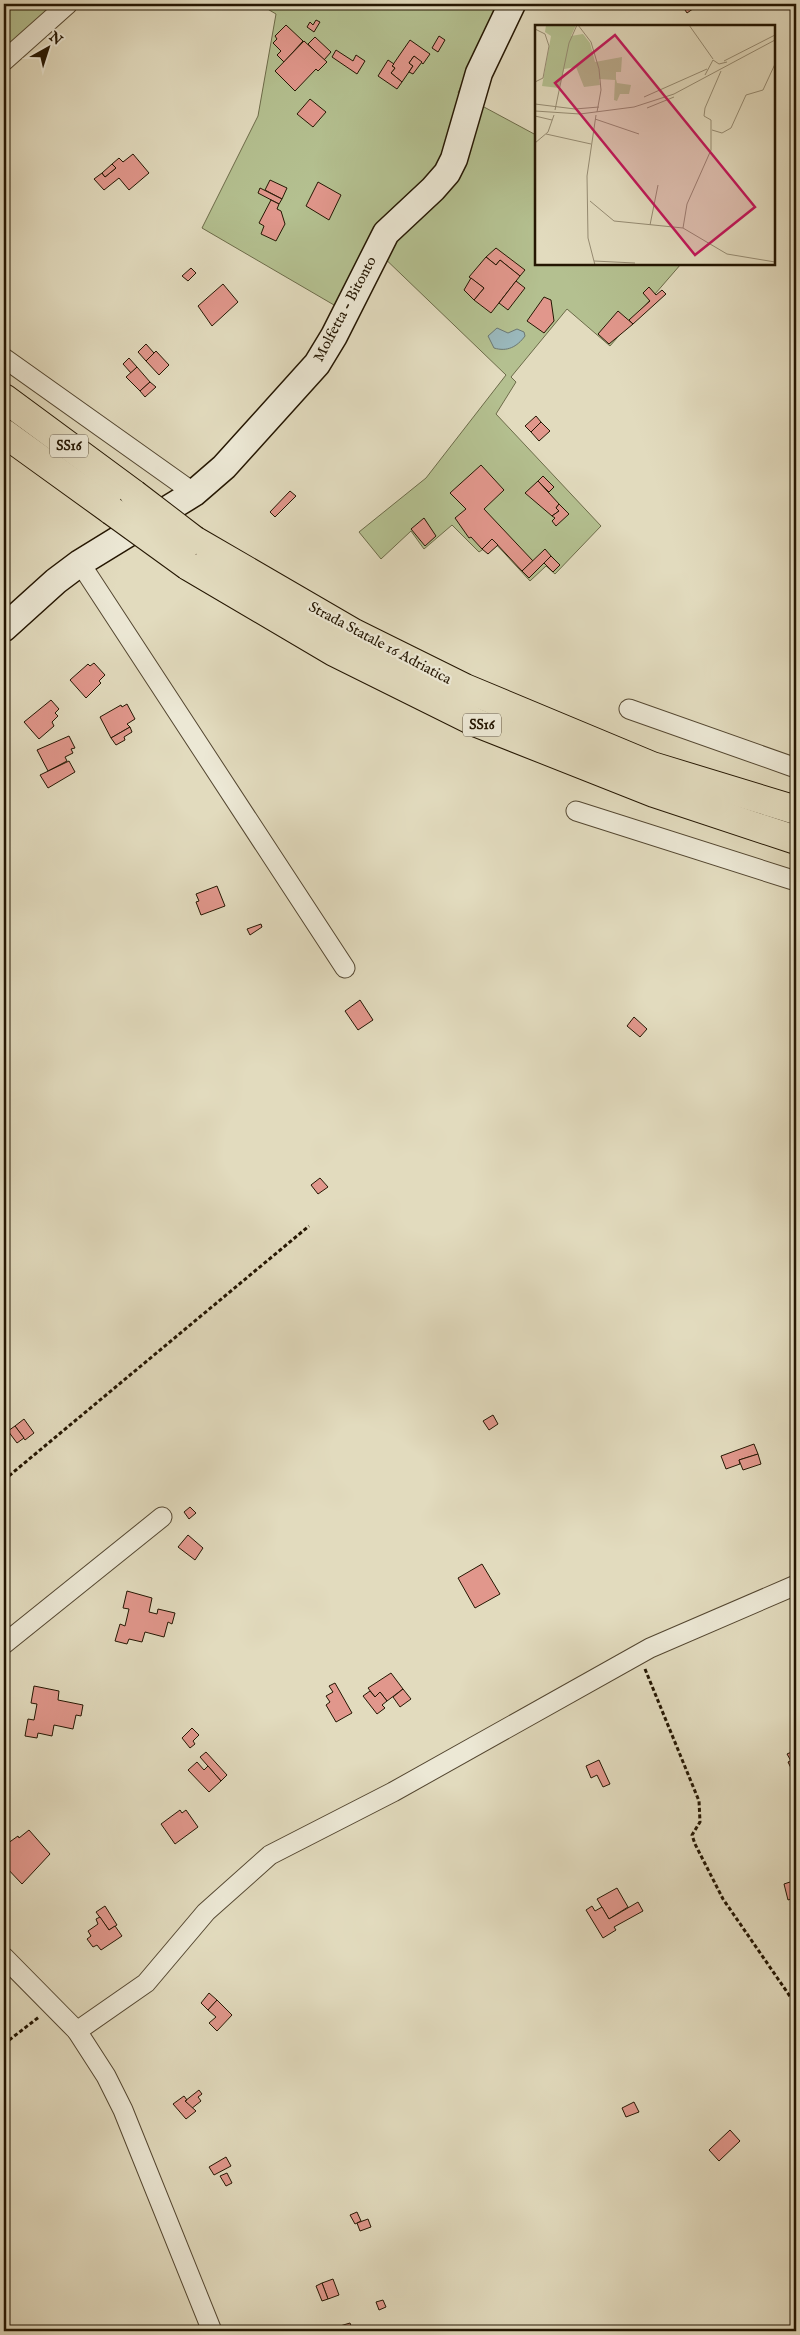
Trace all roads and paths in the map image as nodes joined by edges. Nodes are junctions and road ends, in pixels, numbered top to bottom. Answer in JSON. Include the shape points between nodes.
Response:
{"nodes":[{"id":1,"x":68,"y":4,"type":"edge"},
{"id":2,"x":512,"y":4,"type":"edge"},
{"id":3,"x":4,"y":61,"type":"edge"},
{"id":4,"x":4,"y":358,"type":"edge"},
{"id":5,"x":4,"y":398,"type":"edge"},
{"id":6,"x":4,"y":433,"type":"edge"},
{"id":7,"x":194,"y":493,"type":"junction"},
{"id":8,"x":80,"y":563,"type":"junction"},
{"id":9,"x":4,"y":628,"type":"edge"},
{"id":10,"x":629,"y":709,"type":"dead end"},
{"id":11,"x":796,"y":768,"type":"edge"},
{"id":12,"x":796,"y":810,"type":"edge"},
{"id":13,"x":576,"y":812,"type":"dead end"},
{"id":14,"x":796,"y":840,"type":"edge"},
{"id":15,"x":796,"y":881,"type":"edge"},
{"id":16,"x":345,"y":968,"type":"dead end"},
{"id":17,"x":309,"y":1226,"type":"dead end"},
{"id":18,"x":4,"y":1480,"type":"edge"},
{"id":19,"x":162,"y":1517,"type":"dead end"},
{"id":20,"x":796,"y":1585,"type":"edge"},
{"id":21,"x":4,"y":1644,"type":"edge"},
{"id":22,"x":639,"y":1654,"type":"junction"},
{"id":23,"x":4,"y":1957,"type":"edge"},
{"id":24,"x":46,"y":2001,"type":"junction"},
{"id":25,"x":796,"y":2004,"type":"edge"},
{"id":26,"x":77,"y":2032,"type":"junction"},
{"id":27,"x":4,"y":2044,"type":"edge"},
{"id":28,"x":212,"y":2331,"type":"edge"}],
"edges":[{"from":1,"to":3,"type":"street"},
{"from":2,"to":7,"type":"street","name":"Molfetta - Bitonto","via":[[479,73],[447,173],[386,233],[317,364],[224,467]]},
{"from":4,"to":7,"type":"street"},
{"from":5,"to":12,"type":"highway","name":"Strada Statale 16 Adriatica","number":"SS16","bridge":true,"via":[[194,540],[354,633],[465,688],[652,766]]},
{"from":6,"to":14,"type":"highway","name":"Strada Statale 16 Adriatica","number":"SS16","bridge":true,"via":[[188,566],[334,652],[477,724],[654,793]]},
{"from":7,"to":8,"type":"street","name":"Molfetta - Bitonto"},
{"from":8,"to":9,"type":"street","name":"Molfetta - Bitonto"},
{"from":8,"to":16,"type":"street"},
{"from":10,"to":11,"type":"street"},
{"from":13,"to":15,"type":"street"},
{"from":17,"to":18,"type":"path"},
{"from":19,"to":21,"type":"street"},
{"from":20,"to":22,"type":"street"},
{"from":22,"to":25,"type":"path","via":[[699,1801],[700,1822],[692,1835],[695,1844],[723,1899]]},
{"from":22,"to":26,"type":"street","via":[[393,1792],[270,1854],[206,1912],[146,1983]]},
{"from":23,"to":24,"type":"street"},
{"from":24,"to":26,"type":"street"},
{"from":24,"to":27,"type":"path","via":[[38,2019]]},
{"from":26,"to":28,"type":"street","via":[[106,2076],[123,2110]]}]}
